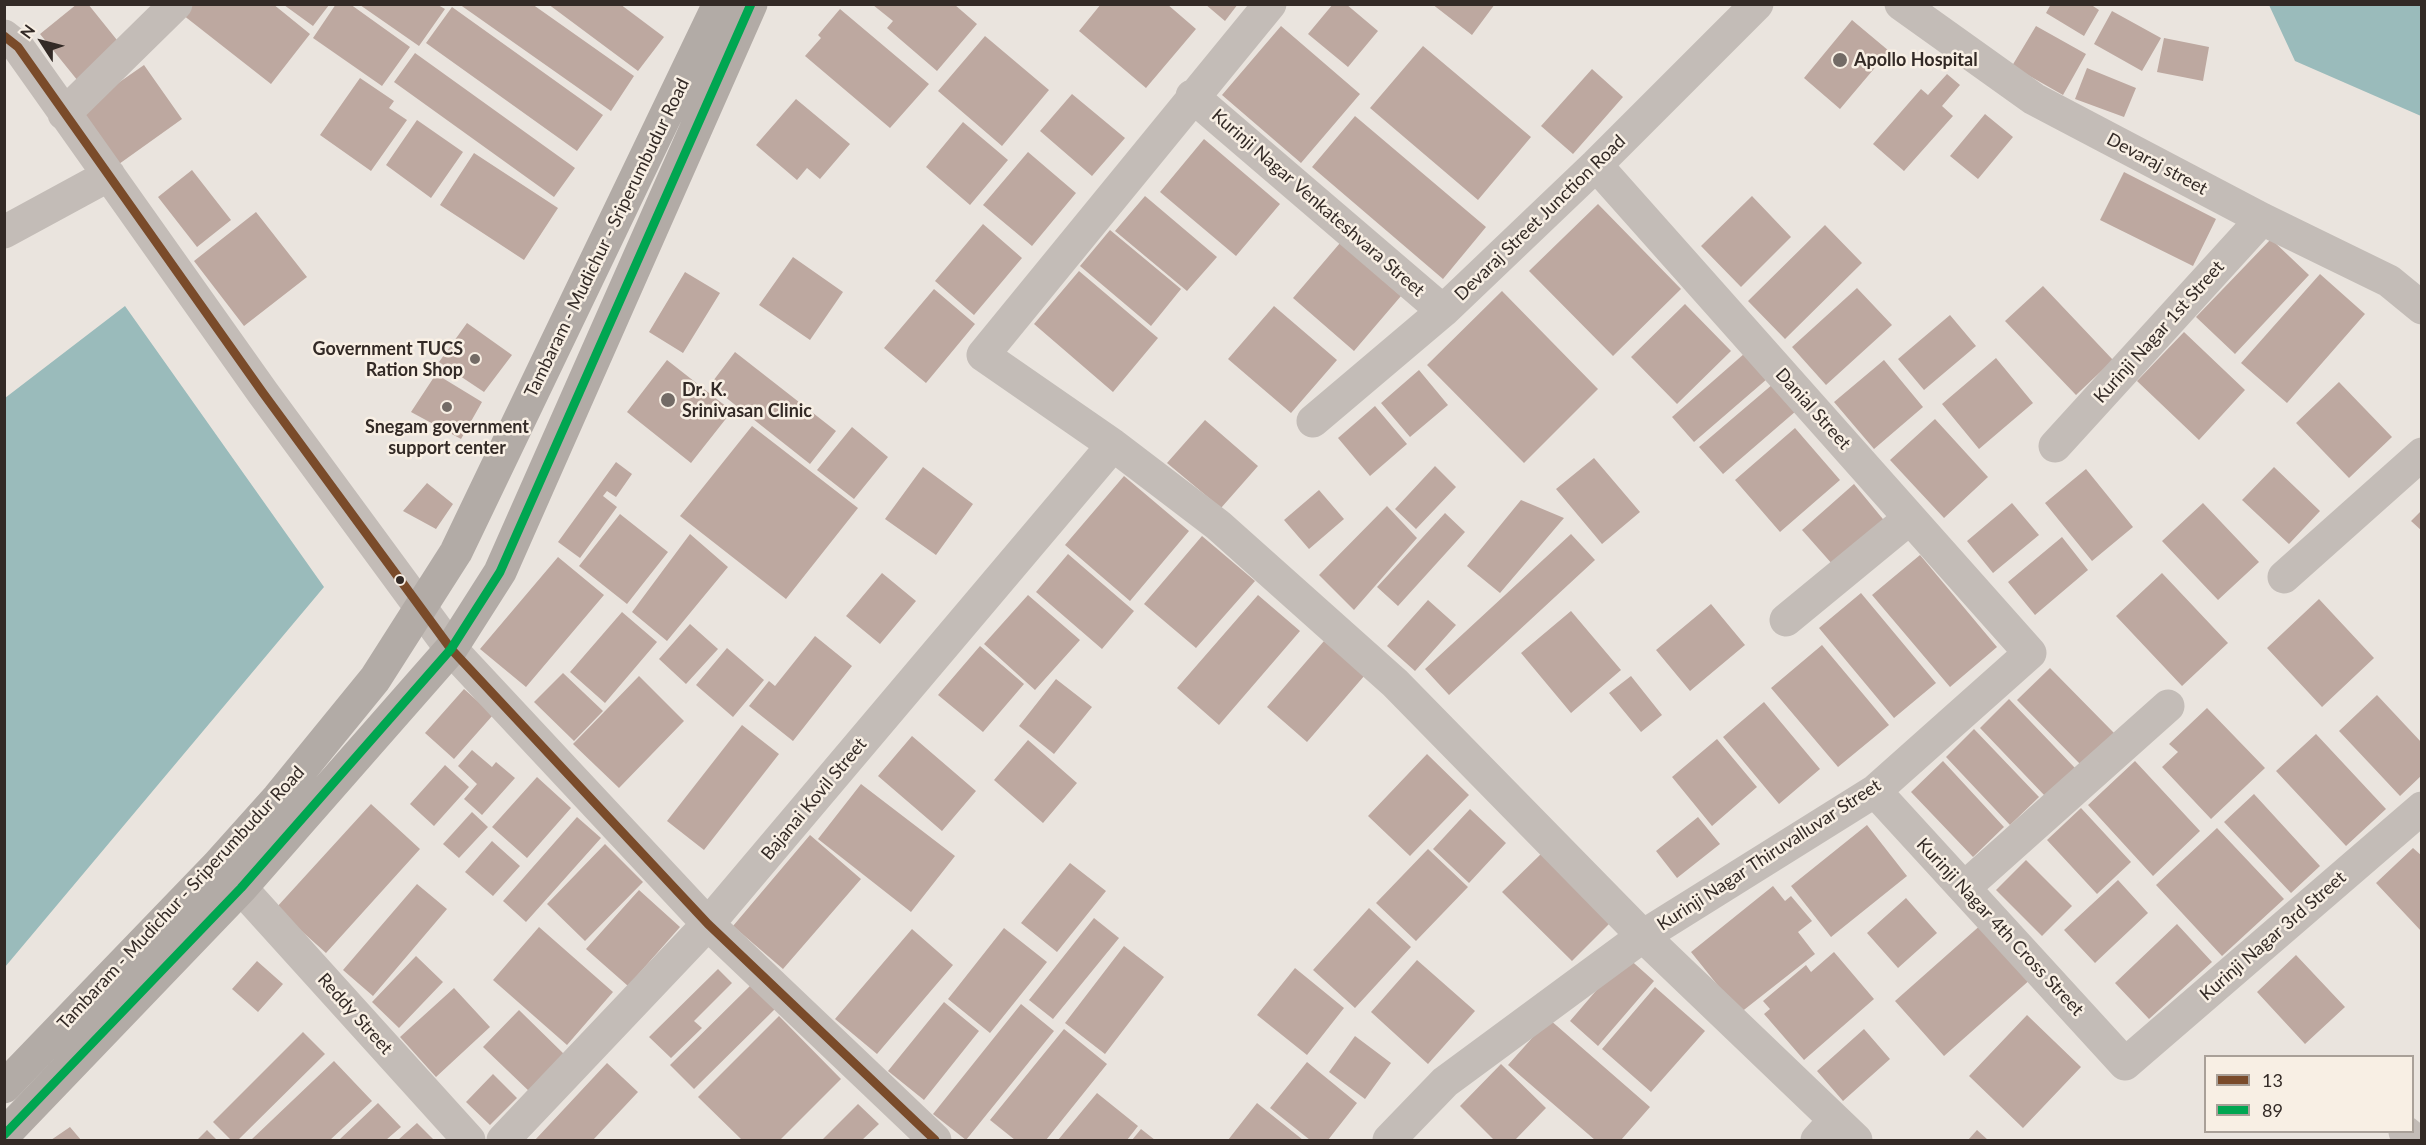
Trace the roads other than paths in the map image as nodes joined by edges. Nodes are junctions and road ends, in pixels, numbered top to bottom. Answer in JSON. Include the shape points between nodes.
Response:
{"nodes":[{"id":1,"x":176,"y":4,"type":"edge"},
{"id":2,"x":718,"y":4,"type":"edge"},
{"id":3,"x":751,"y":4,"type":"edge"},
{"id":4,"x":1270,"y":4,"type":"edge"},
{"id":5,"x":1757,"y":4,"type":"edge"},
{"id":6,"x":1901,"y":4,"type":"edge"},
{"id":7,"x":4,"y":36,"type":"edge"},
{"id":8,"x":1192,"y":96,"type":"junction"},
{"id":9,"x":64,"y":114,"type":"junction"},
{"id":10,"x":1596,"y":165,"type":"junction"},
{"id":11,"x":109,"y":175,"type":"junction"},
{"id":12,"x":2262,"y":219,"type":"junction"},
{"id":13,"x":4,"y":232,"type":"edge"},
{"id":14,"x":2421,"y":308,"type":"edge"},
{"id":15,"x":1443,"y":311,"type":"junction"},
{"id":16,"x":1313,"y":421,"type":"dead end"},
{"id":17,"x":1113,"y":445,"type":"junction"},
{"id":18,"x":2055,"y":446,"type":"dead end"},
{"id":19,"x":2421,"y":454,"type":"edge"},
{"id":20,"x":1910,"y":518,"type":"junction"},
{"id":21,"x":2284,"y":577,"type":"dead end"},
{"id":22,"x":423,"y":607,"type":"junction"},
{"id":23,"x":1786,"y":620,"type":"dead end"},
{"id":24,"x":451,"y":649,"type":"junction"},
{"id":25,"x":2030,"y":653,"type":"joint"},
{"id":26,"x":2168,"y":706,"type":"dead end"},
{"id":27,"x":1875,"y":791,"type":"junction"},
{"id":28,"x":2421,"y":808,"type":"edge"},
{"id":29,"x":217,"y":866,"type":"junction"},
{"id":30,"x":242,"y":888,"type":"junction"},
{"id":31,"x":1964,"y":888,"type":"junction"},
{"id":32,"x":708,"y":924,"type":"junction"},
{"id":33,"x":1643,"y":936,"type":"junction"},
{"id":34,"x":2125,"y":1064,"type":"joint"},
{"id":35,"x":4,"y":1087,"type":"edge"},
{"id":36,"x":1836,"y":1134,"type":"edge"},
{"id":37,"x":4,"y":1135,"type":"edge"},
{"id":38,"x":469,"y":1140,"type":"edge"},
{"id":39,"x":502,"y":1140,"type":"edge"},
{"id":40,"x":935,"y":1140,"type":"edge"},
{"id":41,"x":1389,"y":1140,"type":"edge"}],
"edges":[{"from":1,"to":9,"type":"street"},
{"from":2,"to":22,"type":"main road","name":"Tambaram - Mudichur - Sriperumbudur Road","via":[[456,552]]},
{"from":3,"to":24,"type":"main road","name":"Tambaram - Mudichur - Sriperumbudur Road","via":[[500,572]]},
{"from":4,"to":8,"type":"street"},
{"from":5,"to":10,"type":"street","name":"Devaraj Street Junction Road"},
{"from":6,"to":12,"type":"street","name":"Devaraj street","via":[[2034,99]]},
{"from":7,"to":9,"type":"street","via":[[18,47]]},
{"from":8,"to":15,"type":"street","name":"Kurinji Nagar Venkateshvara Street"},
{"from":8,"to":17,"type":"street","via":[[983,355]]},
{"from":9,"to":11,"type":"street"},
{"from":10,"to":15,"type":"street","name":"Devaraj Street Junction Road"},
{"from":10,"to":20,"type":"street","name":"Danial Street"},
{"from":11,"to":13,"type":"street"},
{"from":11,"to":22,"type":"street","via":[[262,393]]},
{"from":12,"to":14,"type":"street","name":"Devaraj street","via":[[2389,281]]},
{"from":12,"to":18,"type":"street","name":"Kurinji Nagar 1st Street"},
{"from":15,"to":16,"type":"street","name":"Devaraj Street Junction Road"},
{"from":17,"to":32,"type":"street","name":"Bajanai Kovil Street"},
{"from":17,"to":33,"type":"street","via":[[1218,525],[1395,684]]},
{"from":19,"to":21,"type":"street"},
{"from":20,"to":23,"type":"street"},
{"from":20,"to":25,"type":"street","name":"Danial Street"},
{"from":22,"to":24,"type":"street"},
{"from":22,"to":29,"type":"main road","name":"Tambaram - Mudichur - Sriperumbudur Road","via":[[375,680]]},
{"from":24,"to":30,"type":"main road","name":"Tambaram - Mudichur - Sriperumbudur Road"},
{"from":24,"to":32,"type":"street"},
{"from":25,"to":27,"type":"street","name":"Kurinji Nagar Thiruvalluvar Street"},
{"from":26,"to":31,"type":"street"},
{"from":27,"to":31,"type":"street","name":"Kurinji Nagar 4th Cross Street"},
{"from":27,"to":33,"type":"street","name":"Kurinji Nagar Thiruvalluvar Street"},
{"from":28,"to":34,"type":"street","name":"Kurinji Nagar 3rd Street"},
{"from":29,"to":30,"type":"main road"},
{"from":29,"to":35,"type":"main road","name":"Tambaram - Mudichur - Sriperumbudur Road"},
{"from":30,"to":37,"type":"main road","name":"Tambaram - Mudichur - Sriperumbudur Road"},
{"from":30,"to":38,"type":"street","name":"Reddy Street"},
{"from":31,"to":34,"type":"street","name":"Kurinji Nagar 4th Cross Street"},
{"from":32,"to":39,"type":"street","name":"Bajanai Kovil Street"},
{"from":32,"to":40,"type":"street"},
{"from":33,"to":36,"type":"street"},
{"from":33,"to":41,"type":"street","name":"Kurinji Nagar Thiruvalluvar Street","via":[[1445,1082]]}]}
